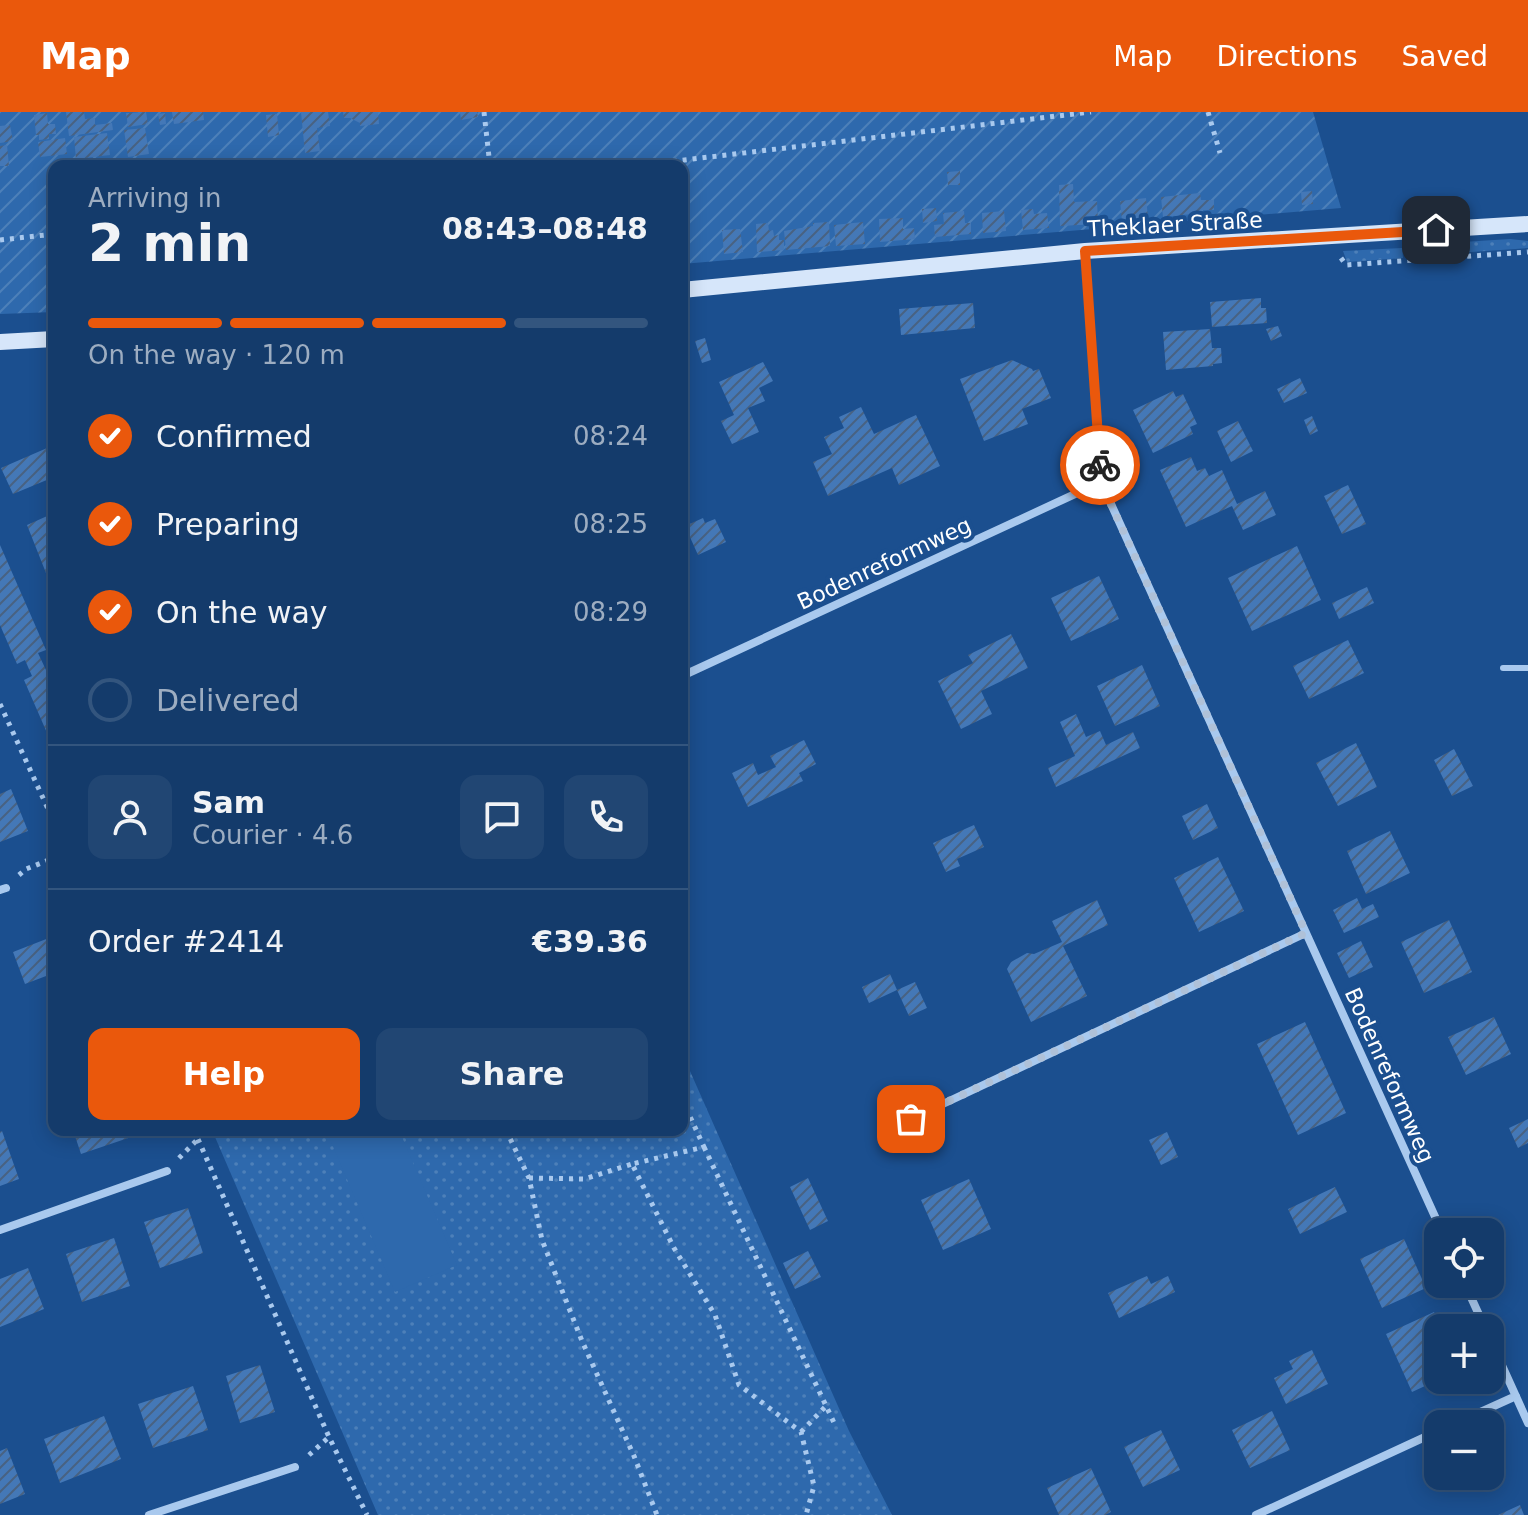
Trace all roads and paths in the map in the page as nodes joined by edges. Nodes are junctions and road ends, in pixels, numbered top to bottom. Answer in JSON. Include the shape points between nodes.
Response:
{"nodes":[{"id":1,"x":484,"y":112,"type":"edge"},
{"id":2,"x":1091,"y":112,"type":"edge"},
{"id":3,"x":1208,"y":112,"type":"edge"},
{"id":4,"x":1220,"y":153,"type":"dead end"},
{"id":5,"x":489,"y":160,"type":"edge"},
{"id":6,"x":684,"y":160,"type":"edge"},
{"id":7,"x":1528,"y":224,"type":"edge"},
{"id":8,"x":48,"y":235,"type":"edge"},
{"id":9,"x":0,"y":240,"type":"edge"},
{"id":10,"x":1085,"y":251,"type":"junction"},
{"id":11,"x":1528,"y":252,"type":"edge"},
{"id":12,"x":1346,"y":265,"type":"dead end"},
{"id":13,"x":688,"y":289,"type":"edge"},
{"id":14,"x":48,"y":339,"type":"edge"},
{"id":15,"x":0,"y":342,"type":"edge"},
{"id":16,"x":1101,"y":482,"type":"junction"},
{"id":17,"x":1503,"y":668,"type":"dead end"},
{"id":18,"x":1528,"y":668,"type":"edge"},
{"id":19,"x":688,"y":673,"type":"edge"},
{"id":20,"x":0,"y":704,"type":"edge"},
{"id":21,"x":48,"y":809,"type":"edge"},
{"id":22,"x":48,"y":860,"type":"edge"},
{"id":23,"x":3,"y":889,"type":"edge"},
{"id":24,"x":1306,"y":933,"type":"junction"},
{"id":25,"x":688,"y":1112,"type":"edge"},
{"id":26,"x":911,"y":1119,"type":"dead end"},
{"id":27,"x":197,"y":1136,"type":"edge"},
{"id":28,"x":509,"y":1136,"type":"edge"},
{"id":29,"x":198,"y":1139,"type":"junction"},
{"id":30,"x":704,"y":1147,"type":"junction"},
{"id":31,"x":632,"y":1164,"type":"junction"},
{"id":32,"x":167,"y":1171,"type":"joint"},
{"id":33,"x":529,"y":1178,"type":"junction"},
{"id":34,"x":1436,"y":1218,"type":"edge"},
{"id":35,"x":0,"y":1230,"type":"edge"},
{"id":36,"x":1504,"y":1370,"type":"edge"},
{"id":37,"x":1516,"y":1396,"type":"junction"},
{"id":38,"x":826,"y":1406,"type":"junction"},
{"id":39,"x":1485,"y":1410,"type":"edge"},
{"id":40,"x":1528,"y":1423,"type":"edge"},
{"id":41,"x":836,"y":1427,"type":"dead end"},
{"id":42,"x":801,"y":1432,"type":"junction"},
{"id":43,"x":329,"y":1437,"type":"junction"},
{"id":44,"x":1424,"y":1437,"type":"edge"},
{"id":45,"x":295,"y":1467,"type":"joint"},
{"id":46,"x":149,"y":1515,"type":"edge"},
{"id":47,"x":367,"y":1515,"type":"edge"},
{"id":48,"x":657,"y":1515,"type":"edge"},
{"id":49,"x":806,"y":1515,"type":"edge"},
{"id":50,"x":1256,"y":1515,"type":"edge"}],
"edges":[{"from":1,"to":5,"type":"path"},
{"from":2,"to":6,"type":"path"},
{"from":3,"to":4,"type":"path"},
{"from":7,"to":10,"type":"main road","name":"Theklaer Straße"},
{"from":8,"to":9,"type":"path"},
{"from":10,"to":13,"type":"main road","name":"Theklaer Straße"},
{"from":10,"to":16,"type":"street","name":"Bodenreformweg"},
{"from":11,"to":12,"type":"path"},
{"from":14,"to":15,"type":"main road"},
{"from":16,"to":19,"type":"street","name":"Bodenreformweg"},
{"from":16,"to":24,"type":"street","name":"Bodenreformweg"},
{"from":17,"to":18,"type":"lane"},
{"from":20,"to":21,"type":"path"},
{"from":22,"to":23,"type":"path","via":[[26,869]]},
{"from":24,"to":26,"type":"street"},
{"from":24,"to":34,"type":"street","name":"Bodenreformweg"},
{"from":25,"to":30,"type":"path"},
{"from":27,"to":29,"type":"path"},
{"from":28,"to":33,"type":"path"},
{"from":29,"to":32,"type":"path"},
{"from":29,"to":43,"type":"path"},
{"from":30,"to":31,"type":"path"},
{"from":30,"to":38,"type":"path"},
{"from":31,"to":33,"type":"path","via":[[584,1179]]},
{"from":31,"to":42,"type":"path","via":[[715,1315],[739,1385]]},
{"from":32,"to":35,"type":"street"},
{"from":33,"to":48,"type":"path","via":[[542,1240]]},
{"from":36,"to":37,"type":"street"},
{"from":37,"to":39,"type":"street"},
{"from":37,"to":40,"type":"street"},
{"from":38,"to":41,"type":"path"},
{"from":38,"to":42,"type":"path"},
{"from":42,"to":49,"type":"path","via":[[814,1486]]},
{"from":43,"to":45,"type":"path"},
{"from":43,"to":47,"type":"path"},
{"from":44,"to":50,"type":"street"},
{"from":45,"to":46,"type":"street"}]}
